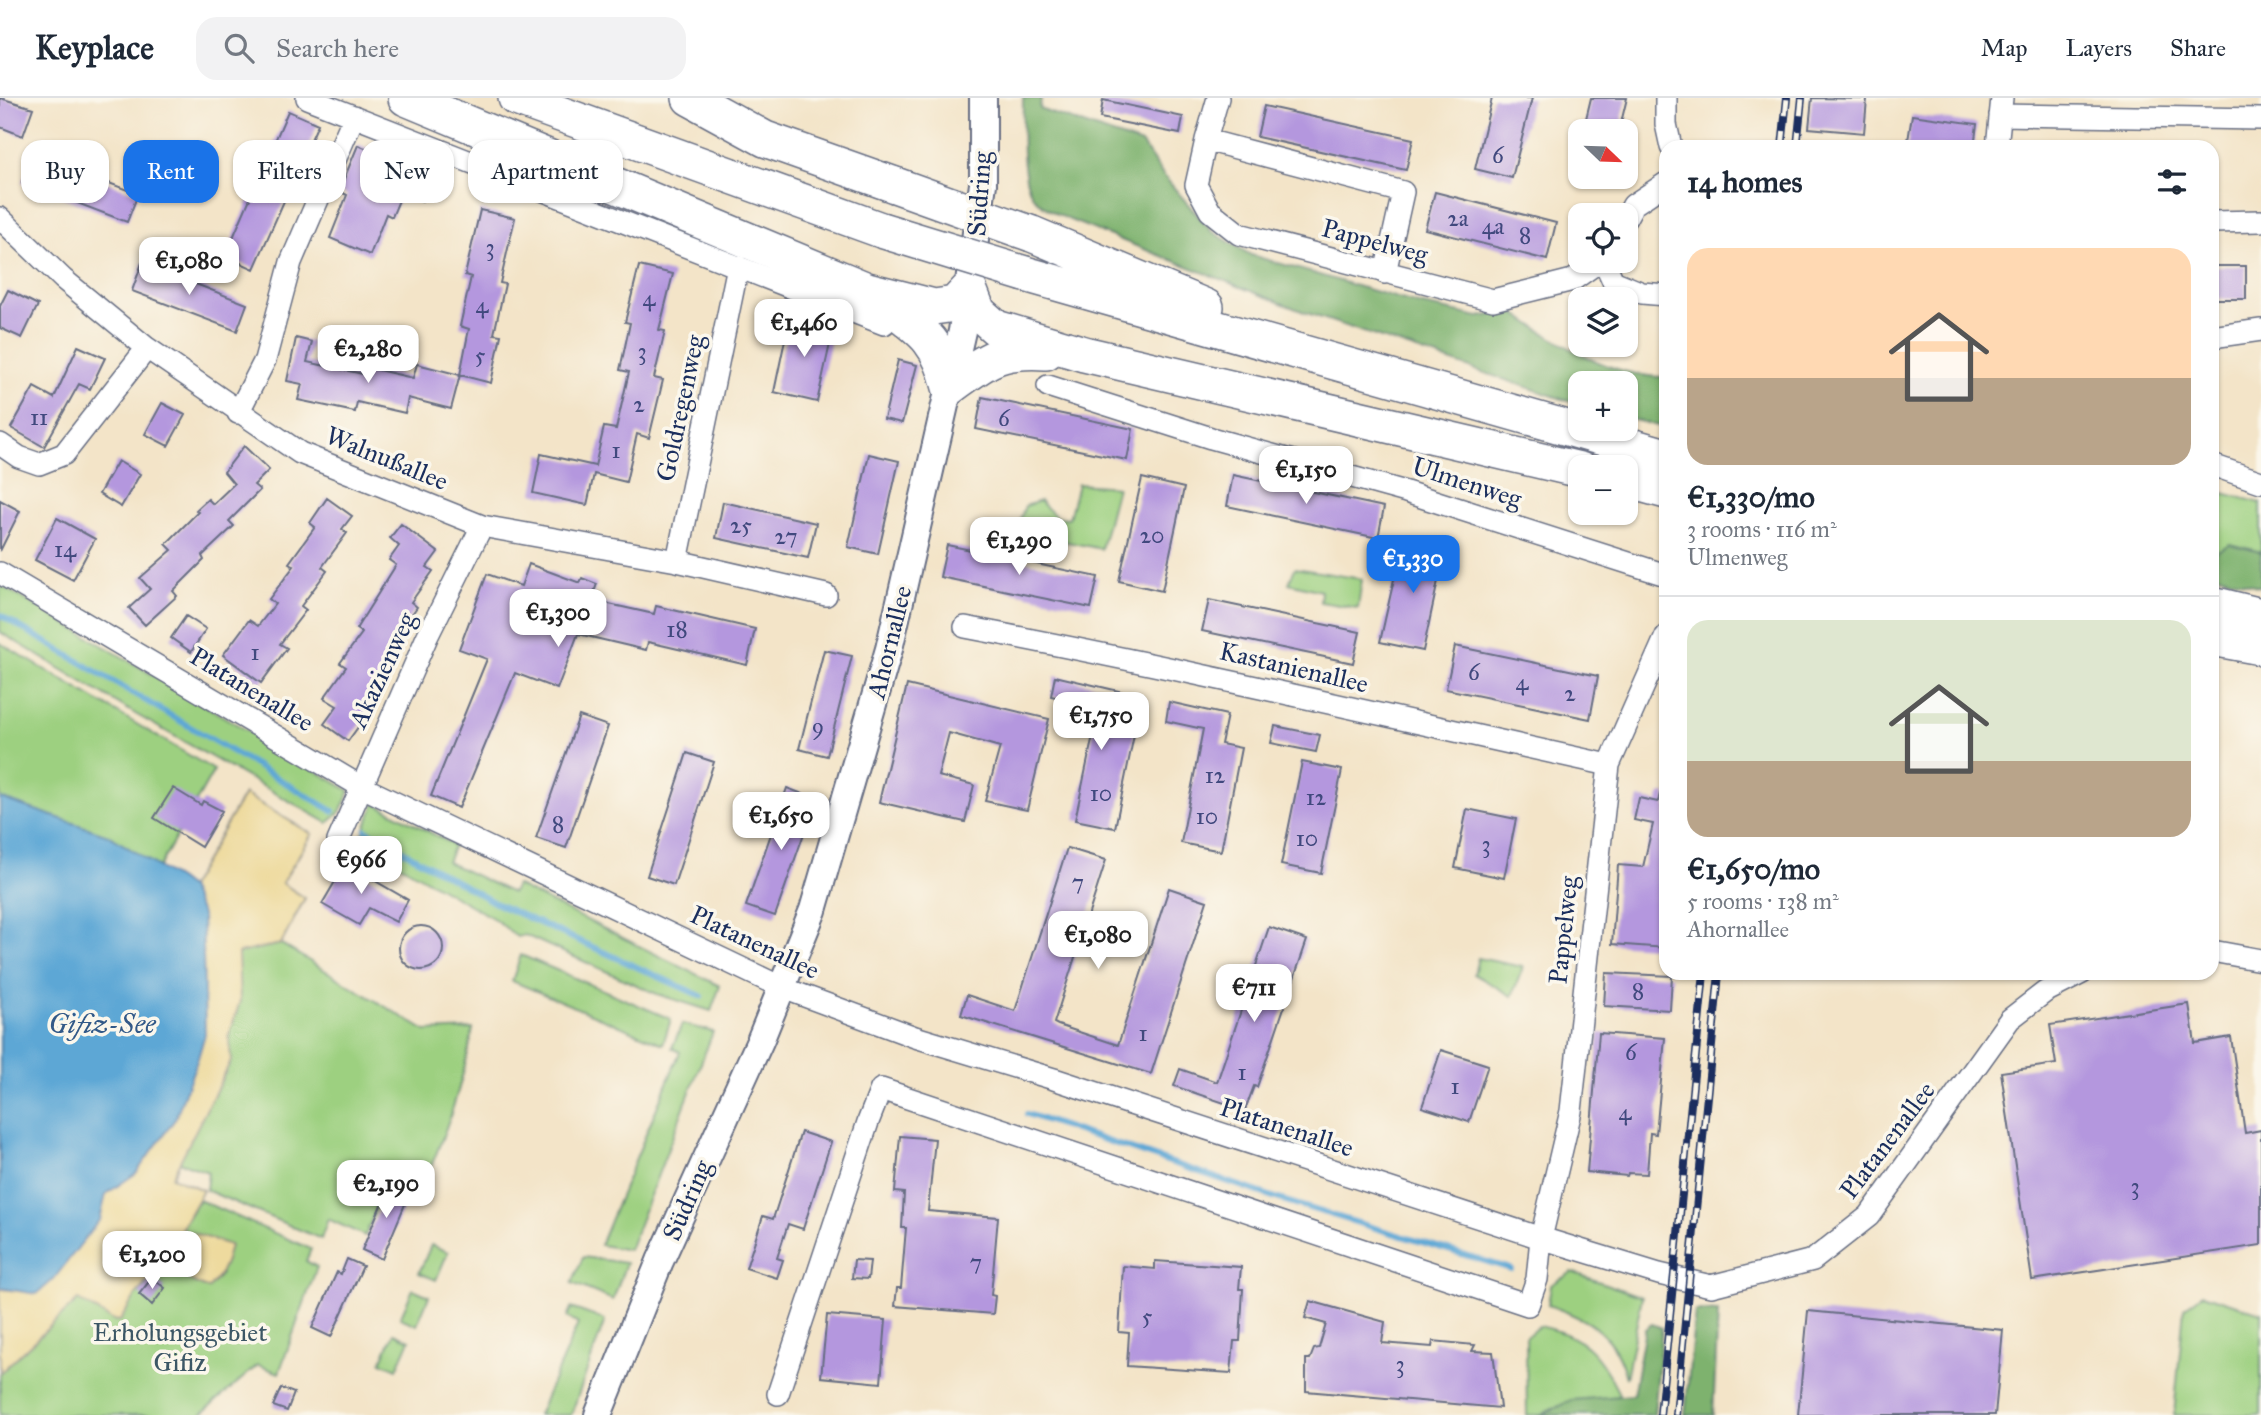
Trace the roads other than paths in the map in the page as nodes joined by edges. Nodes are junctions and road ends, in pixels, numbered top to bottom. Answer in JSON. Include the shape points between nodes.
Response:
{"nodes":[{"id":1,"x":307,"y":98,"type":"edge"},
{"id":2,"x":406,"y":98,"type":"edge"},
{"id":3,"x":516,"y":98,"type":"edge"},
{"id":4,"x":690,"y":98,"type":"edge"},
{"id":5,"x":983,"y":98,"type":"edge"},
{"id":6,"x":1218,"y":98,"type":"edge"},
{"id":7,"x":1666,"y":98,"type":"edge"},
{"id":8,"x":2001,"y":107,"type":"edge"},
{"id":9,"x":354,"y":116,"type":"junction"},
{"id":10,"x":2261,"y":119,"type":"edge"},
{"id":11,"x":1206,"y":140,"type":"junction"},
{"id":12,"x":1669,"y":140,"type":"edge"},
{"id":13,"x":1998,"y":140,"type":"edge"},
{"id":14,"x":1659,"y":188,"type":"edge"},
{"id":15,"x":1636,"y":203,"type":"edge"},
{"id":16,"x":0,"y":218,"type":"edge"},
{"id":17,"x":2261,"y":221,"type":"edge"},
{"id":18,"x":2219,"y":222,"type":"edge"},
{"id":19,"x":738,"y":266,"type":"junction"},
{"id":20,"x":1385,"y":273,"type":"junction"},
{"id":21,"x":1584,"y":273,"type":"edge"},
{"id":22,"x":1609,"y":273,"type":"edge"},
{"id":23,"x":969,"y":289,"type":"junction"},
{"id":24,"x":867,"y":290,"type":"junction"},
{"id":25,"x":1659,"y":294,"type":"edge"},
{"id":26,"x":884,"y":324,"type":"dead end"},
{"id":27,"x":2261,"y":330,"type":"edge"},
{"id":28,"x":2219,"y":336,"type":"edge"},
{"id":29,"x":147,"y":348,"type":"junction"},
{"id":30,"x":1084,"y":354,"type":"junction"},
{"id":31,"x":1361,"y":372,"type":"junction"},
{"id":32,"x":1048,"y":386,"type":"dead end"},
{"id":33,"x":950,"y":387,"type":"junction"},
{"id":34,"x":238,"y":413,"type":"junction"},
{"id":35,"x":0,"y":444,"type":"edge"},
{"id":36,"x":1568,"y":467,"type":"edge"},
{"id":37,"x":2219,"y":467,"type":"edge"},
{"id":38,"x":1648,"y":472,"type":"edge"},
{"id":39,"x":2261,"y":482,"type":"edge"},
{"id":40,"x":482,"y":526,"type":"junction"},
{"id":41,"x":677,"y":561,"type":"junction"},
{"id":42,"x":0,"y":573,"type":"edge"},
{"id":43,"x":1659,"y":573,"type":"edge"},
{"id":44,"x":827,"y":595,"type":"dead end"},
{"id":45,"x":2219,"y":606,"type":"edge"},
{"id":46,"x":2261,"y":616,"type":"edge"},
{"id":47,"x":965,"y":627,"type":"dead end"},
{"id":48,"x":2219,"y":639,"type":"edge"},
{"id":49,"x":2261,"y":647,"type":"edge"},
{"id":50,"x":1659,"y":652,"type":"edge"},
{"id":51,"x":1609,"y":765,"type":"junction"},
{"id":52,"x":360,"y":786,"type":"junction"},
{"id":53,"x":338,"y":841,"type":"dead end"},
{"id":54,"x":2219,"y":952,"type":"edge"},
{"id":55,"x":2261,"y":960,"type":"edge"},
{"id":56,"x":2068,"y":980,"type":"edge"},
{"id":57,"x":783,"y":988,"type":"junction"},
{"id":58,"x":1541,"y":1238,"type":"junction"},
{"id":59,"x":778,"y":1394,"type":"dead end"},
{"id":60,"x":598,"y":1415,"type":"edge"}],
"edges":[{"from":1,"to":9,"type":"street"},
{"from":2,"to":24,"type":"highway"},
{"from":3,"to":31,"type":"highway","bridge":true,"via":[[881,230]]},
{"from":4,"to":31,"type":"highway","bridge":true,"via":[[765,139],[1032,234]]},
{"from":5,"to":23,"type":"street","name":"Südring","via":[[982,184]]},
{"from":6,"to":11,"type":"street","name":"Pappelweg"},
{"from":7,"to":12,"type":"street"},
{"from":8,"to":10,"type":"street"},
{"from":8,"to":13,"type":"street"},
{"from":9,"to":19,"type":"street"},
{"from":9,"to":34,"type":"street","via":[[291,262],[265,360]]},
{"from":11,"to":20,"type":"street","name":"Pappelweg","via":[[1196,185],[1210,211],[1240,234]]},
{"from":11,"to":20,"type":"street","via":[[1403,192]]},
{"from":14,"to":15,"type":"street"},
{"from":16,"to":29,"type":"street","name":"Walnußallee","via":[[63,279]]},
{"from":17,"to":18,"type":"street"},
{"from":19,"to":26,"type":"street"},
{"from":19,"to":41,"type":"street","name":"Goldregenweg"},
{"from":20,"to":21,"type":"street","name":"Pappelweg","via":[[1493,300],[1573,280]]},
{"from":22,"to":25,"type":"street","via":[[1613,281]]},
{"from":23,"to":24,"type":"highway","via":[[955,304],[934,307]]},
{"from":23,"to":30,"type":"highway","via":[[978,312],[996,328]]},
{"from":23,"to":33,"type":"street","name":"Ahornallee"},
{"from":24,"to":33,"type":"highway","via":[[928,337],[942,357]]},
{"from":27,"to":28,"type":"street"},
{"from":29,"to":34,"type":"street","name":"Walnußallee"},
{"from":29,"to":35,"type":"street","via":[[64,454],[40,464]]},
{"from":30,"to":33,"type":"highway","via":[[1023,351],[992,356]]},
{"from":30,"to":36,"type":"highway"},
{"from":31,"to":38,"type":"highway"},
{"from":32,"to":43,"type":"street","name":"Ulmenweg"},
{"from":33,"to":57,"type":"street","name":"Ahornallee","via":[[889,649],[813,910]]},
{"from":34,"to":40,"type":"street","name":"Walnußallee","via":[[300,453]]},
{"from":37,"to":39,"type":"street"},
{"from":40,"to":41,"type":"street","name":"Walnußallee"},
{"from":40,"to":52,"type":"street","name":"Akazienweg"},
{"from":41,"to":44,"type":"street","name":"Walnußallee"},
{"from":42,"to":52,"type":"street","name":"Platanenallee"},
{"from":45,"to":46,"type":"highway"},
{"from":47,"to":51,"type":"street","name":"Kastanienallee","via":[[1172,666]]},
{"from":48,"to":49,"type":"highway"},
{"from":50,"to":51,"type":"street","name":"Pappelweg"},
{"from":51,"to":58,"type":"street","name":"Pappelweg","via":[[1571,1111]]},
{"from":52,"to":53,"type":"street","name":"Akazienweg"},
{"from":52,"to":57,"type":"street","name":"Platanenallee"},
{"from":54,"to":55,"type":"street"},
{"from":56,"to":58,"type":"street","name":"Platanenallee","via":[[2010,1019],[1869,1216],[1813,1261],[1711,1286]]},
{"from":57,"to":58,"type":"street","name":"Platanenallee","via":[[915,1037]]},
{"from":57,"to":60,"type":"street","name":"Südring","via":[[660,1261]]},
{"from":58,"to":59,"type":"street","via":[[1528,1305],[881,1089]]}]}
